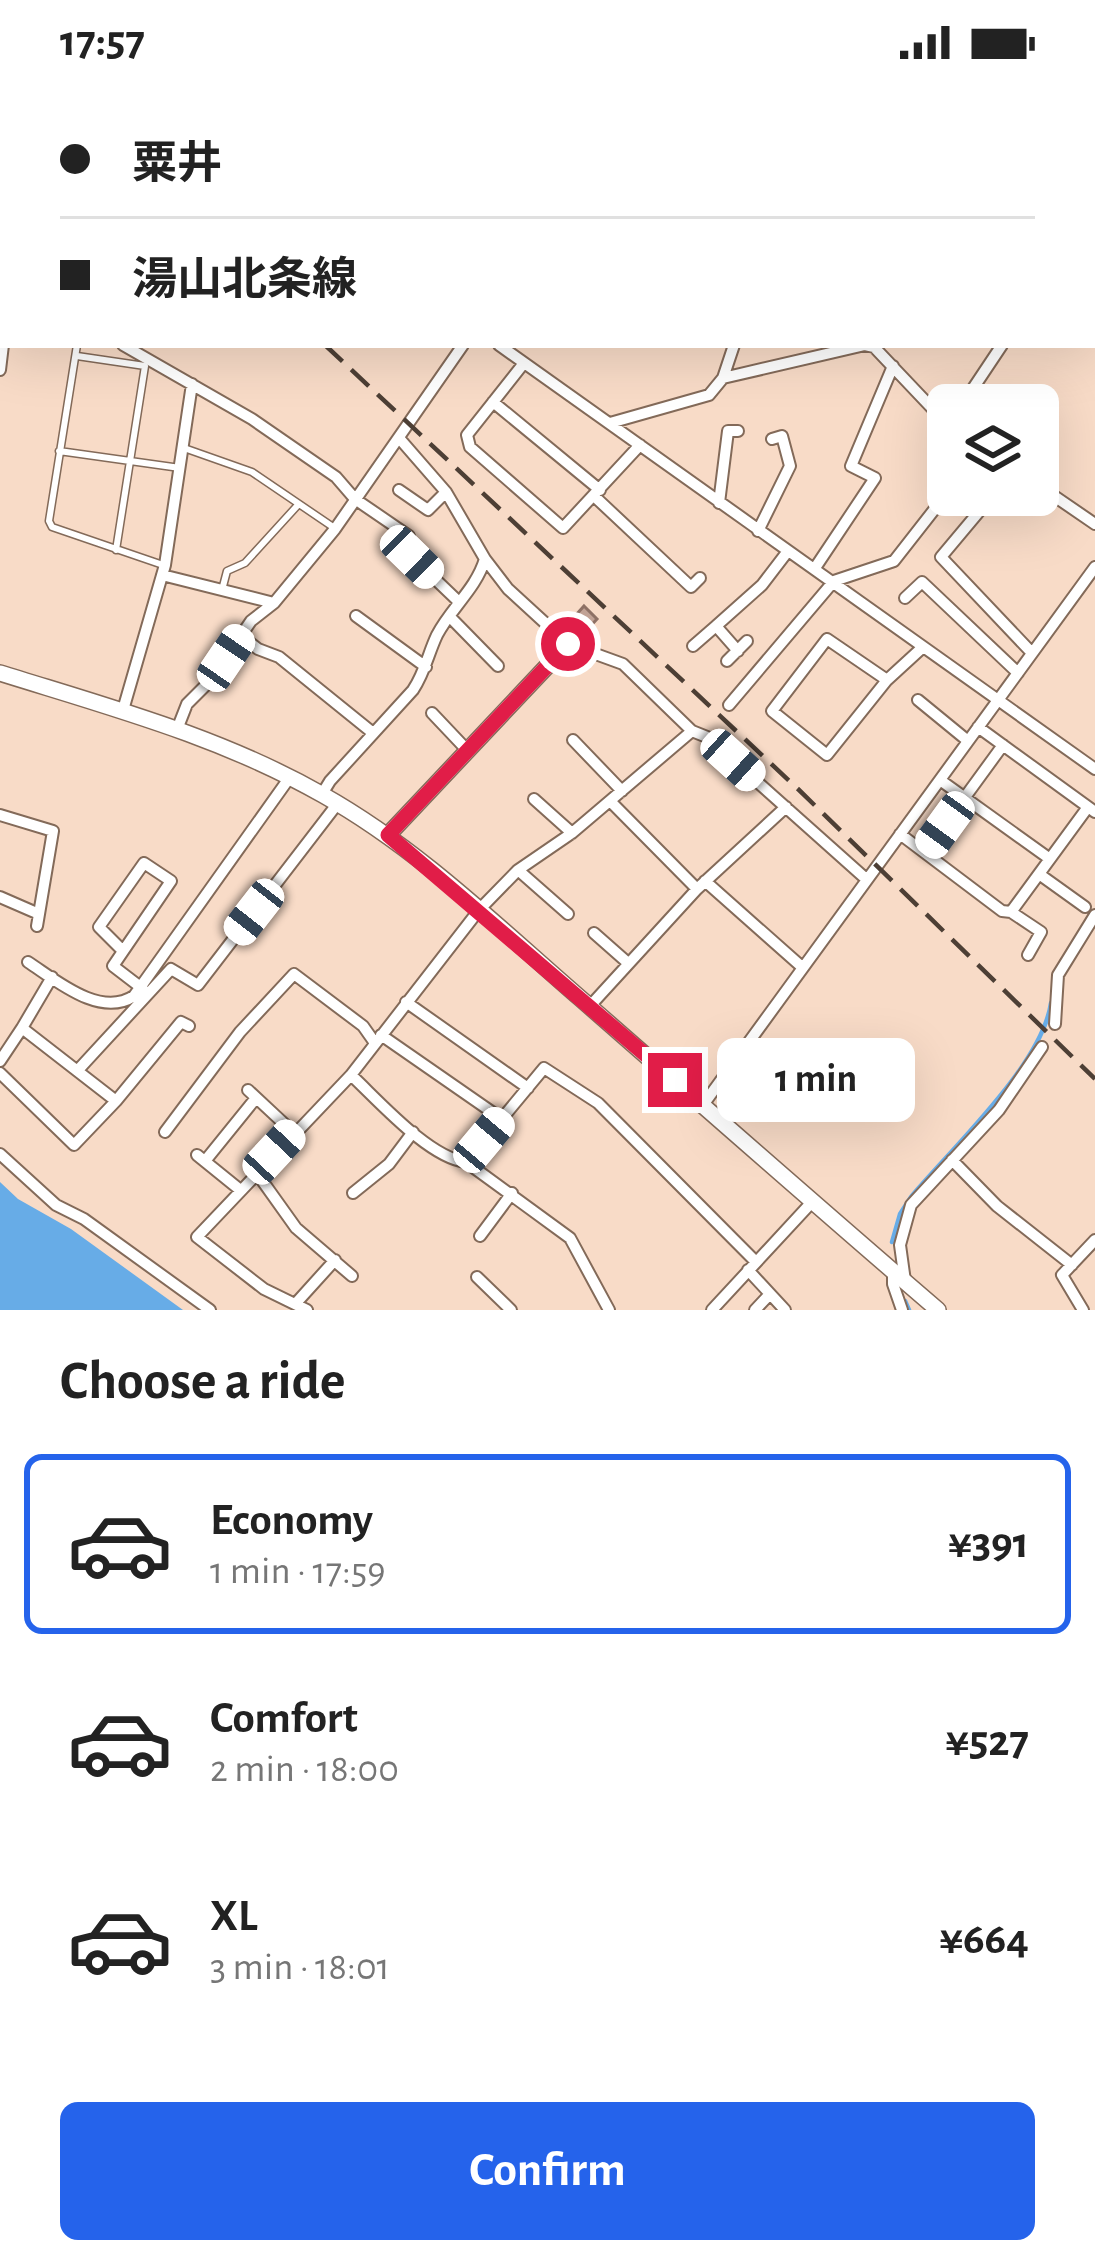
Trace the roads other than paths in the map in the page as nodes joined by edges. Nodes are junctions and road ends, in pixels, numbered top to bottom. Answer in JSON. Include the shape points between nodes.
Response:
{"nodes":[{"id":1,"x":77,"y":348,"type":"edge"},
{"id":2,"x":461,"y":348,"type":"edge"},
{"id":3,"x":503,"y":348,"type":"edge"},
{"id":4,"x":733,"y":348,"type":"edge"},
{"id":5,"x":852,"y":348,"type":"edge"},
{"id":6,"x":876,"y":348,"type":"edge"},
{"id":7,"x":1000,"y":348,"type":"edge"},
{"id":8,"x":140,"y":349,"type":"edge"},
{"id":9,"x":76,"y":356,"type":"junction"},
{"id":10,"x":524,"y":363,"type":"junction"},
{"id":11,"x":892,"y":366,"type":"junction"},
{"id":12,"x":724,"y":378,"type":"junction"},
{"id":13,"x":192,"y":384,"type":"junction"},
{"id":14,"x":976,"y":384,"type":"edge"},
{"id":15,"x":927,"y":402,"type":"edge"},
{"id":16,"x":493,"y":403,"type":"junction"},
{"id":17,"x":610,"y":423,"type":"junction"},
{"id":18,"x":738,"y":431,"type":"dead end"},
{"id":19,"x":399,"y":438,"type":"junction"},
{"id":20,"x":772,"y":439,"type":"dead end"},
{"id":21,"x":640,"y":445,"type":"junction"},
{"id":22,"x":184,"y":448,"type":"junction"},
{"id":23,"x":59,"y":451,"type":"junction"},
{"id":24,"x":129,"y":463,"type":"junction"},
{"id":25,"x":181,"y":469,"type":"junction"},
{"id":26,"x":399,"y":490,"type":"dead end"},
{"id":27,"x":446,"y":492,"type":"junction"},
{"id":28,"x":597,"y":493,"type":"junction"},
{"id":29,"x":1059,"y":499,"type":"edge"},
{"id":30,"x":356,"y":500,"type":"junction"},
{"id":31,"x":719,"y":503,"type":"junction"},
{"id":32,"x":297,"y":506,"type":"junction"},
{"id":33,"x":928,"y":516,"type":"edge"},
{"id":34,"x":975,"y":516,"type":"edge"},
{"id":35,"x":1095,"y":524,"type":"edge"},
{"id":36,"x":335,"y":529,"type":"junction"},
{"id":37,"x":758,"y":531,"type":"junction"},
{"id":38,"x":116,"y":550,"type":"junction"},
{"id":39,"x":788,"y":551,"type":"junction"},
{"id":40,"x":485,"y":559,"type":"junction"},
{"id":41,"x":1095,"y":567,"type":"edge"},
{"id":42,"x":815,"y":568,"type":"junction"},
{"id":43,"x":164,"y":570,"type":"junction"},
{"id":44,"x":700,"y":578,"type":"dead end"},
{"id":45,"x":834,"y":581,"type":"junction"},
{"id":46,"x":222,"y":590,"type":"junction"},
{"id":47,"x":905,"y":598,"type":"dead end"},
{"id":48,"x":460,"y":602,"type":"junction"},
{"id":49,"x":274,"y":603,"type":"junction"},
{"id":50,"x":356,"y":616,"type":"dead end"},
{"id":51,"x":450,"y":617,"type":"junction"},
{"id":52,"x":716,"y":626,"type":"junction"},
{"id":53,"x":240,"y":635,"type":"junction"},
{"id":54,"x":568,"y":644,"type":"junction"},
{"id":55,"x":693,"y":646,"type":"dead end"},
{"id":56,"x":923,"y":647,"type":"junction"},
{"id":57,"x":1032,"y":653,"type":"junction"},
{"id":58,"x":727,"y":662,"type":"dead end"},
{"id":59,"x":426,"y":667,"type":"junction"},
{"id":60,"x":498,"y":667,"type":"dead end"},
{"id":61,"x":0,"y":673,"type":"edge"},
{"id":62,"x":1018,"y":673,"type":"junction"},
{"id":63,"x":887,"y":680,"type":"junction"},
{"id":64,"x":919,"y":700,"type":"dead end"},
{"id":65,"x":997,"y":702,"type":"junction"},
{"id":66,"x":729,"y":705,"type":"dead end"},
{"id":67,"x":123,"y":710,"type":"junction"},
{"id":68,"x":432,"y":713,"type":"dead end"},
{"id":69,"x":178,"y":727,"type":"junction"},
{"id":70,"x":978,"y":727,"type":"junction"},
{"id":71,"x":692,"y":731,"type":"junction"},
{"id":72,"x":373,"y":733,"type":"junction"},
{"id":73,"x":573,"y":740,"type":"dead end"},
{"id":74,"x":968,"y":741,"type":"junction"},
{"id":75,"x":1004,"y":745,"type":"junction"},
{"id":76,"x":467,"y":750,"type":"junction"},
{"id":77,"x":1095,"y":769,"type":"edge"},
{"id":78,"x":290,"y":777,"type":"junction"},
{"id":79,"x":940,"y":780,"type":"junction"},
{"id":80,"x":622,"y":791,"type":"junction"},
{"id":81,"x":322,"y":794,"type":"junction"},
{"id":82,"x":965,"y":798,"type":"junction"},
{"id":83,"x":535,"y":799,"type":"dead end"},
{"id":84,"x":610,"y":801,"type":"junction"},
{"id":85,"x":338,"y":803,"type":"junction"},
{"id":86,"x":786,"y":807,"type":"junction"},
{"id":87,"x":1091,"y":809,"type":"edge"},
{"id":88,"x":0,"y":815,"type":"edge"},
{"id":89,"x":572,"y":833,"type":"junction"},
{"id":90,"x":900,"y":834,"type":"junction"},
{"id":91,"x":388,"y":835,"type":"junction"},
{"id":92,"x":925,"y":852,"type":"junction"},
{"id":93,"x":1050,"y":859,"type":"junction"},
{"id":94,"x":518,"y":870,"type":"junction"},
{"id":95,"x":1039,"y":874,"type":"junction"},
{"id":96,"x":865,"y":878,"type":"junction"},
{"id":97,"x":701,"y":885,"type":"junction"},
{"id":98,"x":0,"y":897,"type":"edge"},
{"id":99,"x":479,"y":910,"type":"junction"},
{"id":100,"x":1090,"y":911,"type":"edge"},
{"id":101,"x":1011,"y":913,"type":"junction"},
{"id":102,"x":568,"y":914,"type":"dead end"},
{"id":103,"x":594,"y":933,"type":"dead end"},
{"id":104,"x":123,"y":951,"type":"junction"},
{"id":105,"x":1028,"y":955,"type":"dead end"},
{"id":106,"x":28,"y":962,"type":"dead end"},
{"id":107,"x":628,"y":963,"type":"junction"},
{"id":108,"x":802,"y":967,"type":"junction"},
{"id":109,"x":52,"y":977,"type":"junction"},
{"id":110,"x":146,"y":991,"type":"junction"},
{"id":111,"x":406,"y":1002,"type":"junction"},
{"id":112,"x":590,"y":1006,"type":"junction"},
{"id":113,"x":1055,"y":1024,"type":"dead end"},
{"id":114,"x":189,"y":1026,"type":"dead end"},
{"id":115,"x":22,"y":1028,"type":"junction"},
{"id":116,"x":378,"y":1039,"type":"junction"},
{"id":117,"x":1042,"y":1047,"type":"dead end"},
{"id":118,"x":0,"y":1061,"type":"edge"},
{"id":119,"x":78,"y":1070,"type":"junction"},
{"id":120,"x":0,"y":1072,"type":"edge"},
{"id":121,"x":351,"y":1075,"type":"junction"},
{"id":122,"x":528,"y":1088,"type":"junction"},
{"id":123,"x":116,"y":1101,"type":"junction"},
{"id":124,"x":703,"y":1105,"type":"junction"},
{"id":125,"x":502,"y":1119,"type":"junction"},
{"id":126,"x":165,"y":1132,"type":"dead end"},
{"id":127,"x":292,"y":1132,"type":"junction"},
{"id":128,"x":413,"y":1132,"type":"junction"},
{"id":129,"x":0,"y":1154,"type":"edge"},
{"id":130,"x":952,"y":1160,"type":"junction"},
{"id":131,"x":466,"y":1162,"type":"junction"},
{"id":132,"x":256,"y":1172,"type":"junction"},
{"id":133,"x":239,"y":1189,"type":"junction"},
{"id":134,"x":353,"y":1193,"type":"dead end"},
{"id":135,"x":512,"y":1193,"type":"junction"},
{"id":136,"x":812,"y":1202,"type":"junction"},
{"id":137,"x":480,"y":1236,"type":"dead end"},
{"id":138,"x":1095,"y":1240,"type":"edge"},
{"id":139,"x":335,"y":1260,"type":"junction"},
{"id":140,"x":1072,"y":1264,"type":"junction"},
{"id":141,"x":752,"y":1266,"type":"junction"},
{"id":142,"x":352,"y":1276,"type":"dead end"},
{"id":143,"x":477,"y":1276,"type":"dead end"},
{"id":144,"x":899,"y":1276,"type":"junction"},
{"id":145,"x":770,"y":1294,"type":"junction"},
{"id":146,"x":302,"y":1306,"type":"edge"},
{"id":147,"x":210,"y":1310,"type":"edge"},
{"id":148,"x":512,"y":1310,"type":"edge"},
{"id":149,"x":609,"y":1310,"type":"edge"},
{"id":150,"x":712,"y":1310,"type":"edge"},
{"id":151,"x":755,"y":1310,"type":"edge"},
{"id":152,"x":785,"y":1310,"type":"edge"},
{"id":153,"x":902,"y":1310,"type":"edge"},
{"id":154,"x":938,"y":1310,"type":"edge"},
{"id":155,"x":1083,"y":1310,"type":"edge"}],
"edges":[{"from":1,"to":9,"type":"lane"},
{"from":2,"to":19,"type":"street"},
{"from":3,"to":10,"type":"street"},
{"from":4,"to":12,"type":"street"},
{"from":5,"to":12,"type":"street"},
{"from":6,"to":11,"type":"street"},
{"from":7,"to":14,"type":"street"},
{"from":8,"to":13,"type":"street"},
{"from":9,"to":23,"type":"lane"},
{"from":9,"to":24,"type":"lane","via":[[145,366]]},
{"from":10,"to":16,"type":"street"},
{"from":10,"to":17,"type":"street"},
{"from":11,"to":15,"type":"street"},
{"from":11,"to":42,"type":"street","via":[[851,466],[875,478]]},
{"from":12,"to":17,"type":"street","via":[[709,394]]},
{"from":13,"to":22,"type":"street"},
{"from":13,"to":30,"type":"street","via":[[336,476]]},
{"from":16,"to":28,"type":"street"},
{"from":16,"to":28,"type":"street","via":[[467,435],[470,446],[563,528]]},
{"from":17,"to":21,"type":"street"},
{"from":18,"to":31,"type":"street","via":[[728,431]]},
{"from":19,"to":27,"type":"street"},
{"from":19,"to":30,"type":"street"},
{"from":20,"to":37,"type":"street","via":[[782,436],[790,466]]},
{"from":21,"to":28,"type":"street"},
{"from":21,"to":31,"type":"street"},
{"from":22,"to":25,"type":"street"},
{"from":22,"to":32,"type":"lane","via":[[252,472]]},
{"from":23,"to":24,"type":"lane"},
{"from":23,"to":38,"type":"lane","via":[[52,527]]},
{"from":24,"to":25,"type":"lane"},
{"from":24,"to":38,"type":"lane"},
{"from":25,"to":43,"type":"street"},
{"from":26,"to":27,"type":"street","via":[[428,509]]},
{"from":27,"to":40,"type":"street"},
{"from":28,"to":44,"type":"street","via":[[692,587]]},
{"from":29,"to":35,"type":"street"},
{"from":30,"to":36,"type":"street"},
{"from":30,"to":48,"type":"street","via":[[409,536],[412,557]]},
{"from":31,"to":37,"type":"street"},
{"from":32,"to":36,"type":"lane"},
{"from":32,"to":46,"type":"lane","via":[[227,571]]},
{"from":33,"to":45,"type":"street","via":[[893,561]]},
{"from":34,"to":57,"type":"street","via":[[941,557]]},
{"from":36,"to":49,"type":"street"},
{"from":37,"to":39,"type":"street"},
{"from":38,"to":43,"type":"lane"},
{"from":39,"to":42,"type":"street"},
{"from":39,"to":52,"type":"street"},
{"from":40,"to":48,"type":"street"},
{"from":40,"to":54,"type":"street"},
{"from":41,"to":57,"type":"street"},
{"from":42,"to":45,"type":"street"},
{"from":43,"to":46,"type":"street"},
{"from":43,"to":67,"type":"street"},
{"from":45,"to":56,"type":"street"},
{"from":45,"to":66,"type":"street"},
{"from":46,"to":49,"type":"street"},
{"from":47,"to":62,"type":"street","via":[[922,582]]},
{"from":48,"to":51,"type":"street"},
{"from":49,"to":53,"type":"street"},
{"from":50,"to":59,"type":"street"},
{"from":51,"to":59,"type":"street"},
{"from":51,"to":60,"type":"street"},
{"from":52,"to":55,"type":"street"},
{"from":52,"to":58,"type":"street","via":[[742,646]]},
{"from":53,"to":69,"type":"street"},
{"from":53,"to":72,"type":"street"},
{"from":54,"to":71,"type":"street","via":[[623,664]]},
{"from":54,"to":76,"type":"main road"},
{"from":56,"to":63,"type":"street"},
{"from":56,"to":65,"type":"street"},
{"from":57,"to":62,"type":"street"},
{"from":59,"to":72,"type":"street"},
{"from":61,"to":67,"type":"main road"},
{"from":62,"to":65,"type":"street"},
{"from":63,"to":63,"type":"street","via":[[827,755],[772,711],[827,640]]},
{"from":64,"to":74,"type":"street"},
{"from":65,"to":70,"type":"street"},
{"from":65,"to":77,"type":"street"},
{"from":67,"to":69,"type":"main road"},
{"from":68,"to":76,"type":"street"},
{"from":69,"to":78,"type":"main road"},
{"from":70,"to":74,"type":"street"},
{"from":70,"to":75,"type":"street"},
{"from":71,"to":80,"type":"street"},
{"from":71,"to":86,"type":"street"},
{"from":72,"to":81,"type":"street"},
{"from":73,"to":80,"type":"street"},
{"from":74,"to":79,"type":"street"},
{"from":75,"to":82,"type":"street"},
{"from":75,"to":87,"type":"street"},
{"from":76,"to":91,"type":"main road"},
{"from":78,"to":81,"type":"main road"},
{"from":78,"to":110,"type":"street"},
{"from":79,"to":82,"type":"street"},
{"from":79,"to":90,"type":"street"},
{"from":80,"to":84,"type":"street"},
{"from":81,"to":85,"type":"main road"},
{"from":82,"to":92,"type":"street"},
{"from":82,"to":93,"type":"street"},
{"from":83,"to":89,"type":"street"},
{"from":84,"to":89,"type":"street"},
{"from":84,"to":97,"type":"street"},
{"from":85,"to":91,"type":"main road"},
{"from":85,"to":110,"type":"street","via":[[198,985],[171,969]]},
{"from":86,"to":96,"type":"street"},
{"from":86,"to":97,"type":"street"},
{"from":87,"to":93,"type":"street"},
{"from":88,"to":98,"type":"street","via":[[53,831],[38,920]]},
{"from":89,"to":94,"type":"street"},
{"from":90,"to":92,"type":"street"},
{"from":90,"to":96,"type":"street"},
{"from":91,"to":99,"type":"main road"},
{"from":92,"to":101,"type":"street"},
{"from":93,"to":95,"type":"street"},
{"from":94,"to":99,"type":"street"},
{"from":94,"to":102,"type":"street"},
{"from":95,"to":100,"type":"street"},
{"from":95,"to":101,"type":"street"},
{"from":96,"to":108,"type":"street"},
{"from":97,"to":107,"type":"street"},
{"from":97,"to":108,"type":"street"},
{"from":99,"to":111,"type":"street"},
{"from":99,"to":112,"type":"main road"},
{"from":100,"to":113,"type":"street","via":[[1058,975]]},
{"from":101,"to":105,"type":"street","via":[[1041,932]]},
{"from":103,"to":107,"type":"street"},
{"from":104,"to":104,"type":"street","via":[[171,880],[145,863],[99,927]]},
{"from":104,"to":110,"type":"street","via":[[113,966]]},
{"from":106,"to":109,"type":"street"},
{"from":107,"to":112,"type":"street"},
{"from":108,"to":124,"type":"street"},
{"from":109,"to":110,"type":"street","via":[[113,1004]]},
{"from":109,"to":115,"type":"street"},
{"from":110,"to":119,"type":"street"},
{"from":111,"to":116,"type":"street"},
{"from":111,"to":122,"type":"street"},
{"from":112,"to":124,"type":"main road"},
{"from":114,"to":123,"type":"street","via":[[182,1022]]},
{"from":115,"to":118,"type":"street"},
{"from":115,"to":119,"type":"street"},
{"from":116,"to":121,"type":"street"},
{"from":116,"to":125,"type":"street"},
{"from":116,"to":126,"type":"street","via":[[294,974]]},
{"from":117,"to":130,"type":"street"},
{"from":119,"to":123,"type":"street"},
{"from":120,"to":123,"type":"street","via":[[74,1145]]},
{"from":121,"to":127,"type":"street"},
{"from":121,"to":128,"type":"street"},
{"from":122,"to":125,"type":"street"},
{"from":122,"to":141,"type":"street","via":[[544,1069],[598,1103]]},
{"from":124,"to":136,"type":"main road"},
{"from":125,"to":131,"type":"street"},
{"from":127,"to":132,"type":"street"},
{"from":127,"to":133,"type":"street","via":[[252,1094],[201,1158]]},
{"from":128,"to":131,"type":"street"},
{"from":128,"to":134,"type":"street"},
{"from":129,"to":147,"type":"street","via":[[56,1205]]},
{"from":130,"to":140,"type":"street"},
{"from":130,"to":144,"type":"street","via":[[906,1220]]},
{"from":131,"to":135,"type":"street"},
{"from":132,"to":133,"type":"street"},
{"from":132,"to":139,"type":"street","via":[[296,1228]]},
{"from":133,"to":146,"type":"street","via":[[197,1237],[264,1289]]},
{"from":135,"to":137,"type":"street"},
{"from":135,"to":149,"type":"street","via":[[571,1238]]},
{"from":136,"to":141,"type":"street"},
{"from":136,"to":144,"type":"main road"},
{"from":138,"to":140,"type":"street"},
{"from":139,"to":142,"type":"street"},
{"from":139,"to":146,"type":"street"},
{"from":140,"to":155,"type":"street","via":[[1062,1276]]},
{"from":141,"to":145,"type":"street"},
{"from":141,"to":150,"type":"street"},
{"from":143,"to":148,"type":"street"},
{"from":144,"to":153,"type":"street","via":[[892,1284]]},
{"from":144,"to":154,"type":"main road"},
{"from":145,"to":151,"type":"street"},
{"from":145,"to":152,"type":"street"}]}
